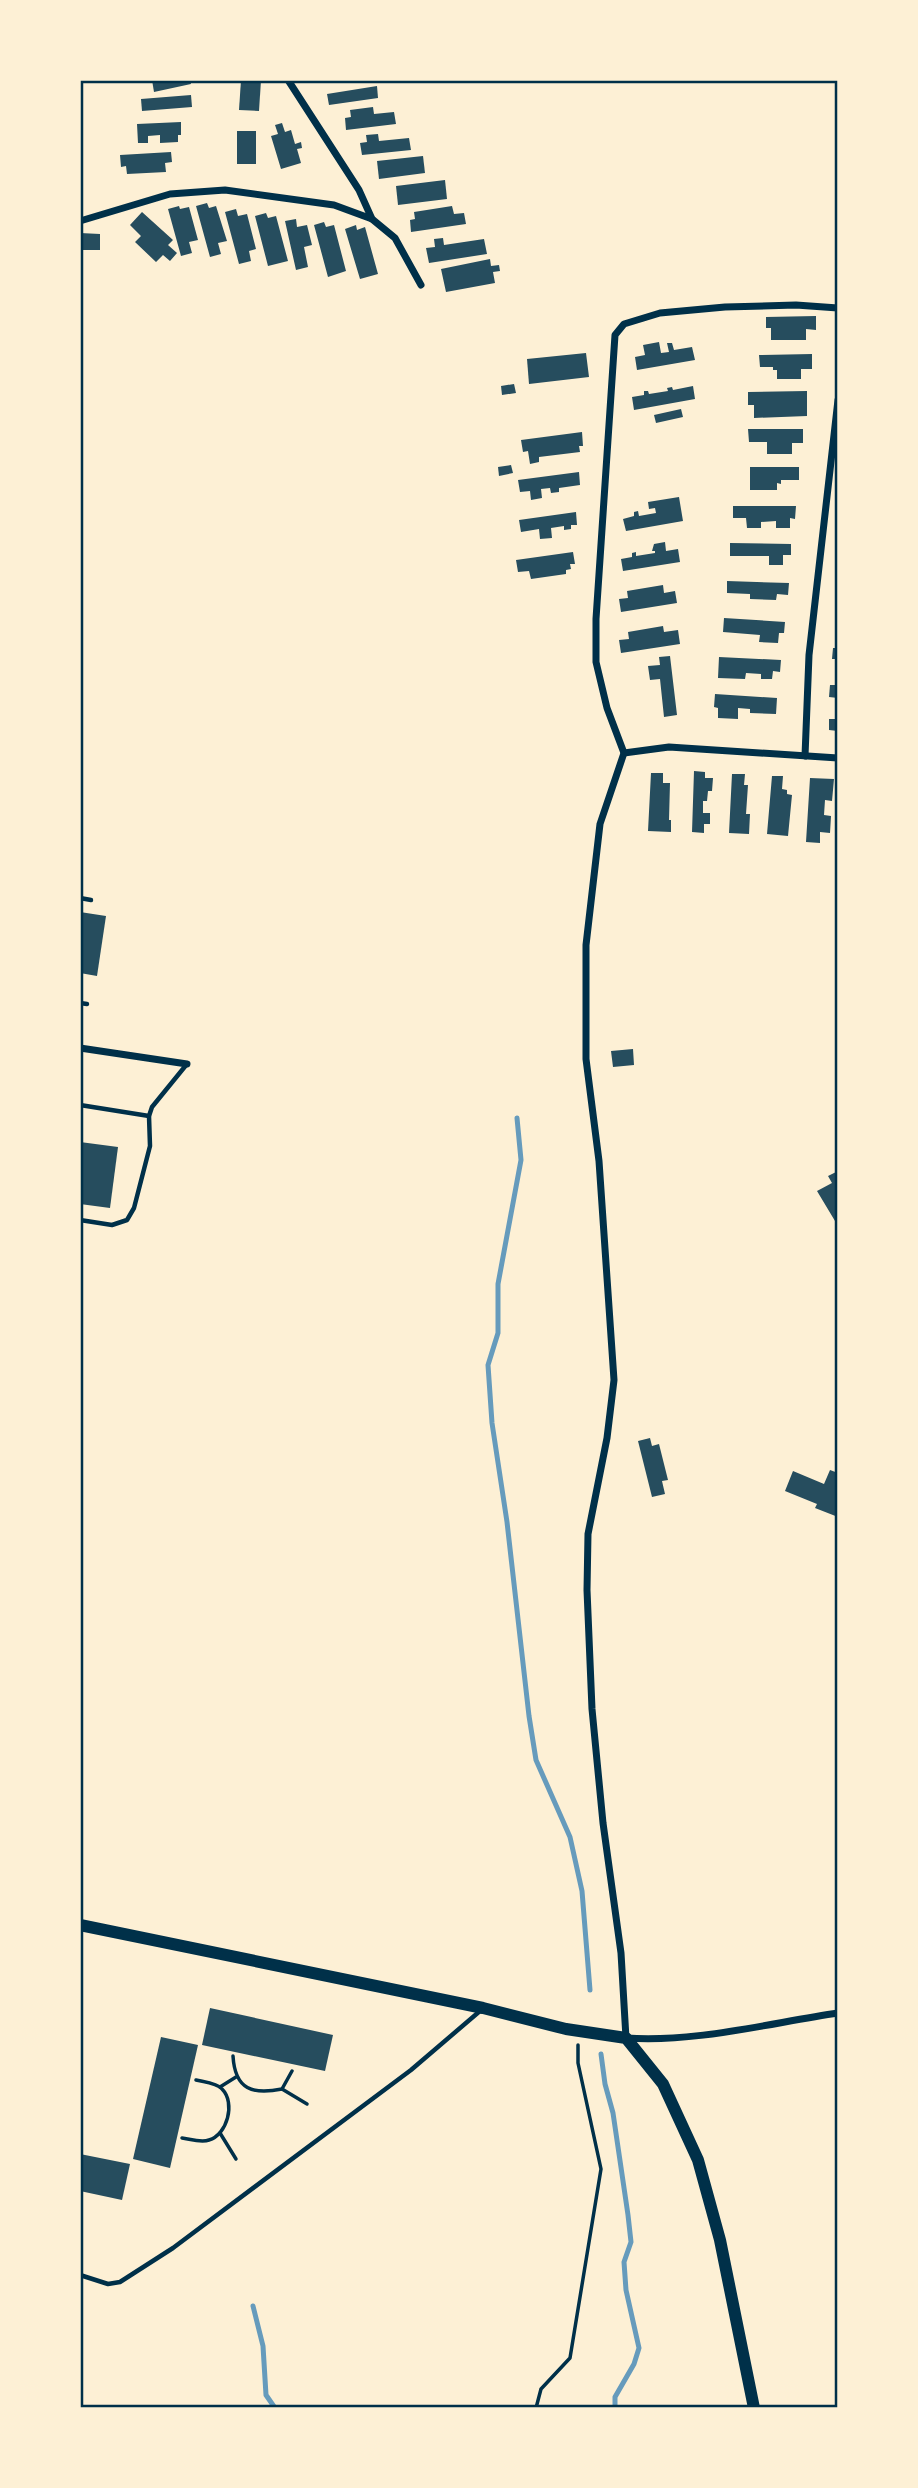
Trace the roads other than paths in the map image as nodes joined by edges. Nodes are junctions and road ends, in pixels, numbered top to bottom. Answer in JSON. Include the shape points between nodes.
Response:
{"nodes":[{"id":1,"x":288,"y":80,"type":"edge"},
{"id":2,"x":372,"y":219,"type":"junction"},
{"id":3,"x":80,"y":221,"type":"edge"},
{"id":4,"x":421,"y":285,"type":"dead end"},
{"id":5,"x":838,"y":308,"type":"edge"},
{"id":6,"x":838,"y":400,"type":"edge"},
{"id":7,"x":624,"y":753,"type":"junction"},
{"id":8,"x":805,"y":756,"type":"junction"},
{"id":9,"x":838,"y":758,"type":"edge"},
{"id":10,"x":80,"y":898,"type":"edge"},
{"id":11,"x":91,"y":900,"type":"dead end"},
{"id":12,"x":80,"y":1003,"type":"edge"},
{"id":13,"x":87,"y":1004,"type":"dead end"},
{"id":14,"x":80,"y":1048,"type":"edge"},
{"id":15,"x":187,"y":1064,"type":"joint"},
{"id":16,"x":80,"y":1105,"type":"edge"},
{"id":17,"x":149,"y":1116,"type":"junction"},
{"id":18,"x":80,"y":1220,"type":"edge"},
{"id":19,"x":80,"y":1925,"type":"edge"},
{"id":20,"x":483,"y":2008,"type":"junction"},
{"id":21,"x":838,"y":2013,"type":"edge"},
{"id":22,"x":626,"y":2038,"type":"junction"},
{"id":23,"x":80,"y":2275,"type":"edge"},
{"id":24,"x":754,"y":2407,"type":"edge"}],
"edges":[{"from":1,"to":2,"type":"street","via":[[359,190]]},
{"from":2,"to":3,"type":"street","via":[[334,205],[225,190],[170,194]]},
{"from":2,"to":4,"type":"street","via":[[395,238]]},
{"from":5,"to":7,"type":"street","via":[[796,305],[660,313],[624,324],[615,335],[596,662]]},
{"from":6,"to":8,"type":"street","via":[[809,655]]},
{"from":7,"to":8,"type":"street","via":[[669,747]]},
{"from":7,"to":22,"type":"street","via":[[600,824],[586,945],[586,1059],[599,1161],[614,1380],[587,1534],[587,1590],[592,1709],[621,1952]]},
{"from":8,"to":9,"type":"street"},
{"from":10,"to":11,"type":"lane"},
{"from":12,"to":13,"type":"lane"},
{"from":14,"to":15,"type":"street"},
{"from":15,"to":17,"type":"lane"},
{"from":16,"to":17,"type":"lane"},
{"from":17,"to":18,"type":"lane","via":[[150,1146],[127,1220],[112,1225]]},
{"from":19,"to":20,"type":"street"},
{"from":20,"to":22,"type":"street"},
{"from":20,"to":23,"type":"lane","via":[[411,2070],[173,2248],[120,2282],[108,2284]]},
{"from":21,"to":22,"type":"street","via":[[690,2037]]},
{"from":22,"to":24,"type":"street","via":[[663,2084],[698,2160],[720,2240]]}]}
